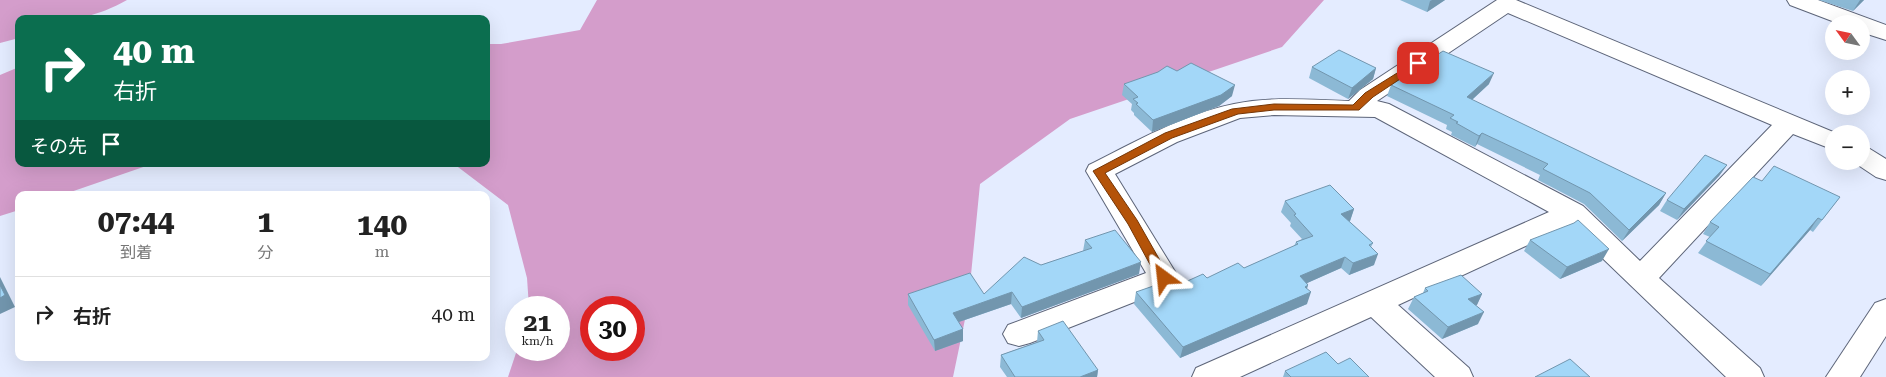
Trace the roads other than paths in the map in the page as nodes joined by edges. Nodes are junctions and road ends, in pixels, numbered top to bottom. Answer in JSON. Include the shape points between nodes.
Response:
{"nodes":[{"id":1,"x":1798,"y":0,"type":"edge"},
{"id":2,"x":1837,"y":15,"type":"edge"},
{"id":3,"x":1870,"y":27,"type":"edge"},
{"id":4,"x":1886,"y":33,"type":"edge"},
{"id":5,"x":1356,"y":108,"type":"junction"},
{"id":6,"x":1789,"y":123,"type":"junction"},
{"id":7,"x":1825,"y":138,"type":"edge"},
{"id":8,"x":1870,"y":161,"type":"edge"},
{"id":9,"x":1886,"y":171,"type":"edge"},
{"id":10,"x":1573,"y":213,"type":"junction"},
{"id":11,"x":1641,"y":278,"type":"junction"},
{"id":12,"x":1375,"y":302,"type":"junction"},
{"id":13,"x":1886,"y":312,"type":"edge"},
{"id":14,"x":1019,"y":334,"type":"dead end"},
{"id":15,"x":1208,"y":377,"type":"edge"},
{"id":16,"x":1457,"y":377,"type":"edge"},
{"id":17,"x":1748,"y":377,"type":"edge"},
{"id":18,"x":1842,"y":377,"type":"edge"}],
"edges":[{"from":1,"to":2,"type":"street"},
{"from":3,"to":4,"type":"street"},
{"from":5,"to":6,"type":"street","via":[[1369,95],[1506,4]]},
{"from":5,"to":10,"type":"street","via":[[1380,109]]},
{"from":5,"to":14,"type":"street","via":[[1274,107],[1236,111],[1168,136],[1099,171],[1164,278]]},
{"from":6,"to":7,"type":"street"},
{"from":6,"to":11,"type":"street"},
{"from":8,"to":9,"type":"street"},
{"from":10,"to":11,"type":"street"},
{"from":10,"to":12,"type":"street"},
{"from":11,"to":17,"type":"street"},
{"from":12,"to":15,"type":"street"},
{"from":12,"to":16,"type":"street"},
{"from":13,"to":18,"type":"street"}]}
